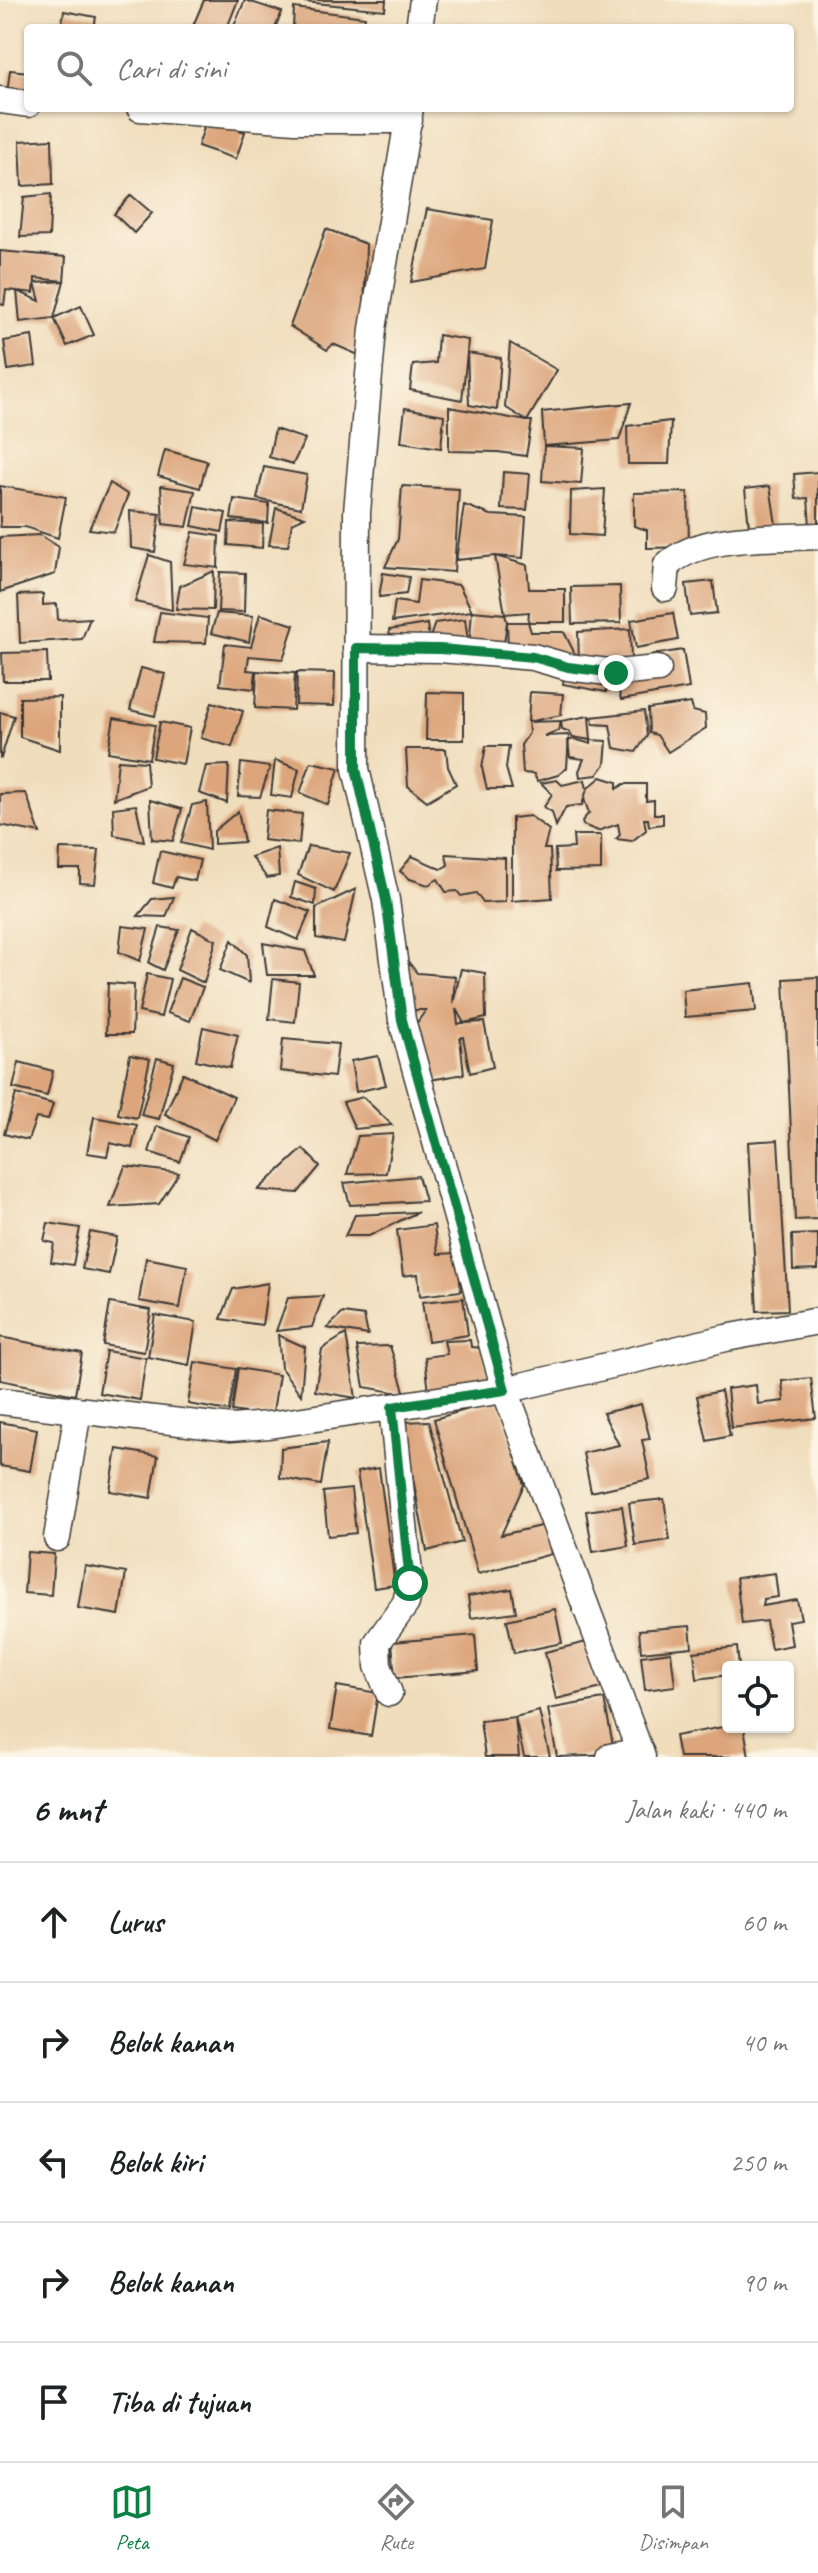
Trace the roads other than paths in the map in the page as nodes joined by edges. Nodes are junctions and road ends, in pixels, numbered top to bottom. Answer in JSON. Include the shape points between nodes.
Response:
{"nodes":[{"id":1,"x":423,"y":0,"type":"edge"},
{"id":2,"x":420,"y":24,"type":"edge"},
{"id":3,"x":0,"y":100,"type":"edge"},
{"id":4,"x":24,"y":103,"type":"edge"},
{"id":5,"x":192,"y":112,"type":"edge"},
{"id":6,"x":410,"y":114,"type":"edge"},
{"id":7,"x":818,"y":536,"type":"edge"},
{"id":8,"x":665,"y":588,"type":"dead end"},
{"id":9,"x":356,"y":648,"type":"junction"},
{"id":10,"x":658,"y":669,"type":"dead end"},
{"id":11,"x":818,"y":1321,"type":"edge"},
{"id":12,"x":505,"y":1390,"type":"junction"},
{"id":13,"x":0,"y":1401,"type":"edge"},
{"id":14,"x":392,"y":1407,"type":"junction"},
{"id":15,"x":78,"y":1411,"type":"junction"},
{"id":16,"x":57,"y":1538,"type":"dead end"},
{"id":17,"x":389,"y":1693,"type":"dead end"},
{"id":18,"x":641,"y":1754,"type":"edge"},
{"id":19,"x":610,"y":1757,"type":"edge"}],
"edges":[{"from":1,"to":2,"type":"street"},
{"from":3,"to":4,"type":"street"},
{"from":5,"to":6,"type":"street","via":[[295,120]]},
{"from":6,"to":9,"type":"street","via":[[373,329],[357,512]]},
{"from":7,"to":8,"type":"street","via":[[710,543],[688,550],[667,565]]},
{"from":9,"to":10,"type":"street","via":[[533,657],[616,673]]},
{"from":9,"to":12,"type":"street","via":[[356,769],[386,900],[402,1020]]},
{"from":11,"to":12,"type":"street"},
{"from":12,"to":14,"type":"street"},
{"from":12,"to":18,"type":"street"},
{"from":13,"to":15,"type":"street"},
{"from":14,"to":15,"type":"street","via":[[231,1428]]},
{"from":14,"to":17,"type":"street","via":[[410,1583],[406,1603],[377,1643],[378,1666]]},
{"from":15,"to":16,"type":"street"},
{"from":18,"to":19,"type":"street"}]}
